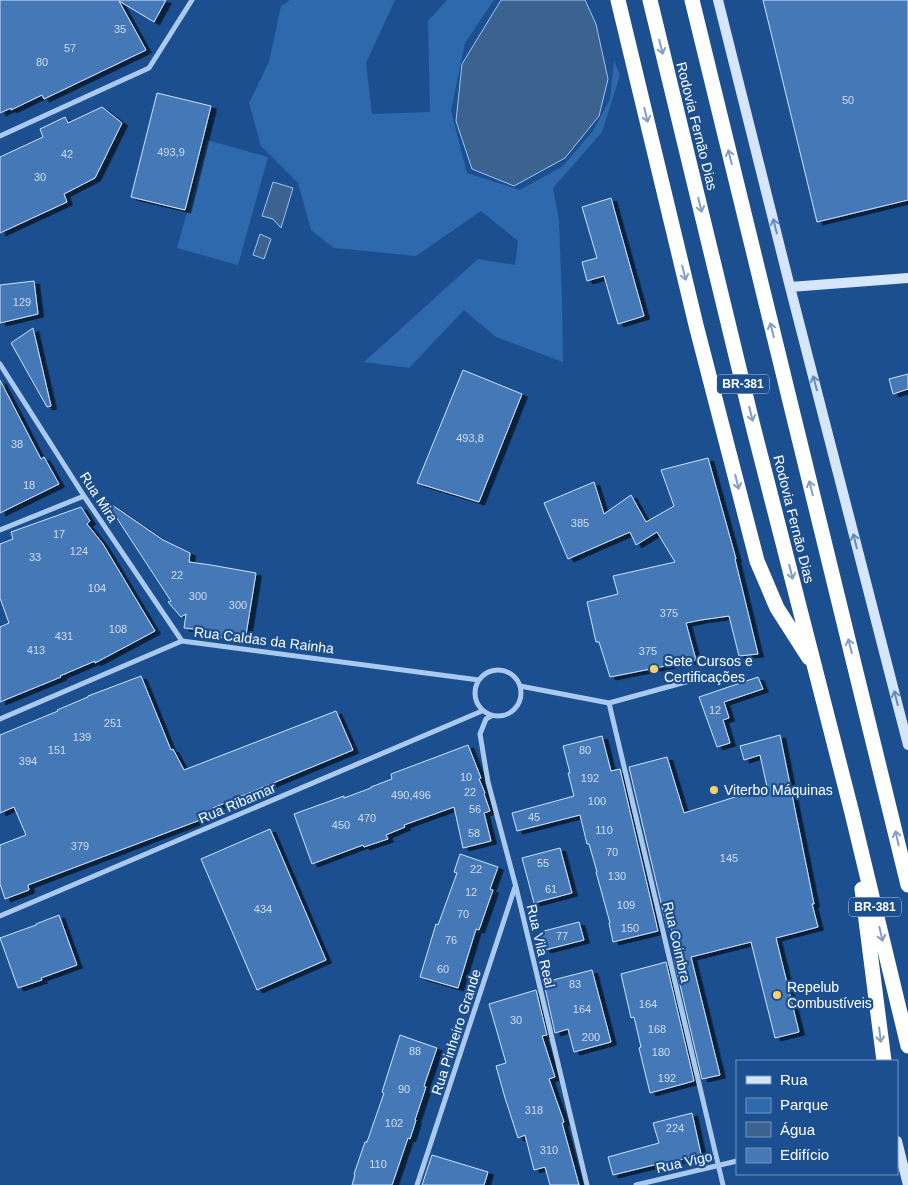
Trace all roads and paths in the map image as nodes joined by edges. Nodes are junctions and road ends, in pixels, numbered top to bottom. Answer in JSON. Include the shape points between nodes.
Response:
{"nodes":[{"id":1,"x":192,"y":0,"type":"edge"},
{"id":2,"x":618,"y":0,"type":"edge"},
{"id":3,"x":650,"y":0,"type":"edge"},
{"id":4,"x":692,"y":0,"type":"edge"},
{"id":5,"x":718,"y":0,"type":"edge"},
{"id":6,"x":0,"y":136,"type":"edge"},
{"id":7,"x":908,"y":278,"type":"edge"},
{"id":8,"x":790,"y":287,"type":"junction"},
{"id":9,"x":0,"y":364,"type":"edge"},
{"id":10,"x":84,"y":496,"type":"junction"},
{"id":11,"x":0,"y":530,"type":"edge"},
{"id":12,"x":182,"y":641,"type":"junction"},
{"id":13,"x":816,"y":669,"type":"junction"},
{"id":14,"x":704,"y":677,"type":"dead end"},
{"id":15,"x":480,"y":680,"type":"junction"},
{"id":16,"x":520,"y":686,"type":"junction"},
{"id":17,"x":609,"y":703,"type":"junction"},
{"id":18,"x":482,"y":711,"type":"junction"},
{"id":19,"x":491,"y":716,"type":"junction"},
{"id":20,"x":0,"y":719,"type":"edge"},
{"id":21,"x":908,"y":745,"type":"edge"},
{"id":22,"x":852,"y":813,"type":"junction"},
{"id":23,"x":908,"y":885,"type":"edge"},
{"id":24,"x":516,"y":887,"type":"junction"},
{"id":25,"x":0,"y":916,"type":"edge"},
{"id":26,"x":908,"y":1046,"type":"edge"},
{"id":27,"x":884,"y":1060,"type":"edge"},
{"id":28,"x":898,"y":1145,"type":"edge"},
{"id":29,"x":736,"y":1161,"type":"edge"},
{"id":30,"x":718,"y":1166,"type":"junction"},
{"id":31,"x":417,"y":1185,"type":"edge"},
{"id":32,"x":587,"y":1185,"type":"edge"},
{"id":33,"x":636,"y":1185,"type":"edge"},
{"id":34,"x":723,"y":1185,"type":"edge"},
{"id":35,"x":908,"y":1185,"type":"edge"}],
"edges":[{"from":1,"to":6,"type":"street","via":[[149,68]]},
{"from":2,"to":13,"type":"highway","one_way":true,"via":[[757,562],[776,608]]},
{"from":3,"to":13,"type":"highway","name":"Rodovia Fernão Dias","number":"BR-381","one_way":true},
{"from":23,"to":4,"type":"highway","name":"Rodovia Fernão Dias","number":"BR-381","one_way":true},
{"from":8,"to":5,"type":"main road","one_way":true},
{"from":7,"to":8,"type":"main road"},
{"from":21,"to":8,"type":"main road","one_way":true},
{"from":9,"to":10,"type":"street","name":"Rua Mira"},
{"from":10,"to":11,"type":"street"},
{"from":10,"to":12,"type":"street","name":"Rua Mira"},
{"from":12,"to":15,"type":"street","name":"Rua Caldas da Rainha"},
{"from":12,"to":20,"type":"street","name":"Rua Caldas da Rainha"},
{"from":13,"to":22,"type":"highway","name":"Rodovia Fernão Dias","number":"BR-381"},
{"from":14,"to":17,"type":"street"},
{"from":15,"to":16,"type":"street","via":[[491,671],[498,670],[512,675]]},
{"from":15,"to":18,"type":"street","via":[[475,692]]},
{"from":16,"to":17,"type":"street"},
{"from":16,"to":19,"type":"street","via":[[517,707],[505,716]]},
{"from":17,"to":30,"type":"street","name":"Rua Coimbra"},
{"from":18,"to":19,"type":"street"},
{"from":18,"to":25,"type":"street","name":"Rua Ribamar"},
{"from":19,"to":24,"type":"street","name":"Rua Vila Real","via":[[486,719],[480,734],[488,782]]},
{"from":22,"to":26,"type":"highway","name":"Rodovia Fernão Dias","number":"BR-381","one_way":true},
{"from":22,"to":27,"type":"highway","number":"BR-381","one_way":true},
{"from":24,"to":31,"type":"street","name":"Rua Pinheiro Grande"},
{"from":24,"to":32,"type":"street","name":"Rua Vila Real"},
{"from":28,"to":35,"type":"main road"},
{"from":29,"to":30,"type":"street","name":"Rua Vigo"},
{"from":30,"to":33,"type":"street","name":"Rua Vigo"},
{"from":30,"to":34,"type":"street","name":"Rua Coimbra"}]}
